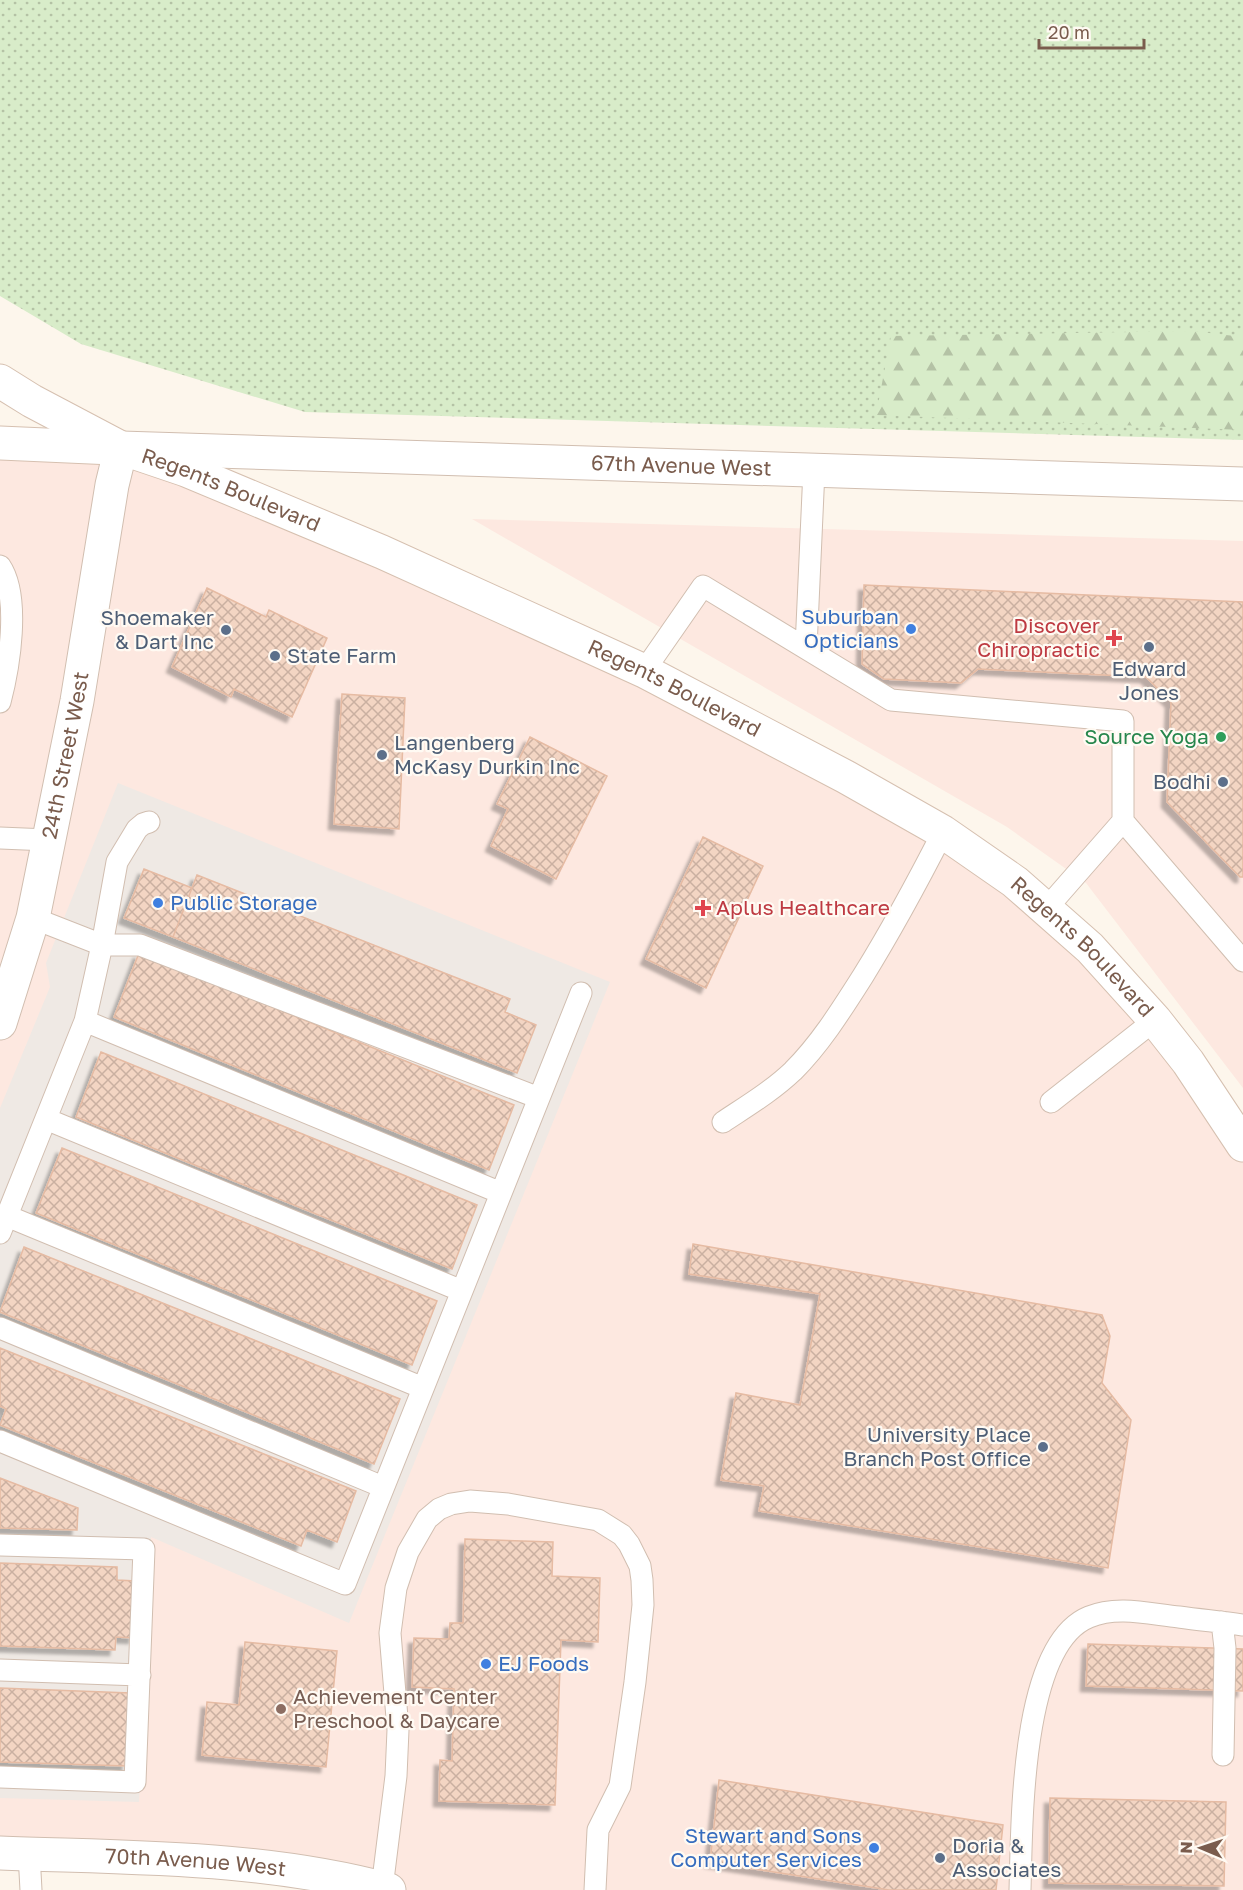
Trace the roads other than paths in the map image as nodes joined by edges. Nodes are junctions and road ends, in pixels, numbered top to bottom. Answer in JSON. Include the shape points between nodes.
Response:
{"nodes":[{"id":1,"x":0,"y":381,"type":"edge"},
{"id":2,"x":0,"y":443,"type":"edge"},
{"id":3,"x":121,"y":448,"type":"junction"},
{"id":4,"x":814,"y":470,"type":"junction"},
{"id":5,"x":1243,"y":484,"type":"edge"},
{"id":6,"x":0,"y":566,"type":"edge"},
{"id":7,"x":806,"y":648,"type":"junction"},
{"id":8,"x":644,"y":671,"type":"junction"},
{"id":9,"x":0,"y":702,"type":"edge"},
{"id":10,"x":1123,"y":820,"type":"junction"},
{"id":11,"x":149,"y":822,"type":"dead end"},
{"id":12,"x":943,"y":832,"type":"junction"},
{"id":13,"x":0,"y":838,"type":"edge"},
{"id":14,"x":48,"y":840,"type":"junction"},
{"id":15,"x":1046,"y":909,"type":"junction"},
{"id":16,"x":33,"y":918,"type":"junction"},
{"id":17,"x":102,"y":945,"type":"junction"},
{"id":18,"x":1243,"y":961,"type":"edge"},
{"id":19,"x":581,"y":993,"type":"dead end"},
{"id":20,"x":1155,"y":1020,"type":"junction"},
{"id":21,"x":85,"y":1021,"type":"junction"},
{"id":22,"x":0,"y":1023,"type":"edge"},
{"id":23,"x":539,"y":1098,"type":"junction"},
{"id":24,"x":1050,"y":1102,"type":"dead end"},
{"id":25,"x":46,"y":1119,"type":"junction"},
{"id":26,"x":723,"y":1122,"type":"dead end"},
{"id":27,"x":1243,"y":1145,"type":"edge"},
{"id":28,"x":501,"y":1193,"type":"junction"},
{"id":29,"x":4,"y":1224,"type":"edge"},
{"id":30,"x":462,"y":1291,"type":"junction"},
{"id":31,"x":0,"y":1328,"type":"edge"},
{"id":32,"x":423,"y":1388,"type":"junction"},
{"id":33,"x":0,"y":1441,"type":"edge"},
{"id":34,"x":383,"y":1487,"type":"junction"},
{"id":35,"x":0,"y":1545,"type":"edge"},
{"id":36,"x":1222,"y":1622,"type":"junction"},
{"id":37,"x":1243,"y":1625,"type":"edge"},
{"id":38,"x":0,"y":1670,"type":"edge"},
{"id":39,"x":140,"y":1674,"type":"junction"},
{"id":40,"x":1223,"y":1755,"type":"dead end"},
{"id":41,"x":0,"y":1777,"type":"edge"},
{"id":42,"x":14,"y":1853,"type":"edge"},
{"id":43,"x":371,"y":1887,"type":"edge"},
{"id":44,"x":31,"y":1890,"type":"edge"},
{"id":45,"x":595,"y":1890,"type":"edge"},
{"id":46,"x":1020,"y":1890,"type":"edge"}],
"edges":[{"from":1,"to":3,"type":"street","name":"Regents Boulevard"},
{"from":2,"to":3,"type":"street","name":"67th Avenue West"},
{"from":3,"to":4,"type":"street","name":"67th Avenue West"},
{"from":3,"to":8,"type":"street","name":"Regents Boulevard","via":[[186,470],[382,552]]},
{"from":3,"to":14,"type":"street","name":"24th Street West","via":[[77,701]]},
{"from":4,"to":5,"type":"street","name":"67th Avenue West"},
{"from":4,"to":7,"type":"lane"},
{"from":6,"to":9,"type":"lane","via":[[11,606],[8,663]]},
{"from":7,"to":8,"type":"lane","via":[[704,586]]},
{"from":7,"to":10,"type":"lane","via":[[891,700],[1123,721]]},
{"from":8,"to":12,"type":"street","name":"Regents Boulevard"},
{"from":10,"to":15,"type":"lane"},
{"from":10,"to":18,"type":"lane"},
{"from":11,"to":17,"type":"lane","via":[[137,829],[117,862]]},
{"from":12,"to":15,"type":"street","name":"Regents Boulevard","via":[[1015,882]]},
{"from":12,"to":26,"type":"lane","via":[[882,946],[820,1041],[776,1085]]},
{"from":13,"to":14,"type":"lane"},
{"from":14,"to":16,"type":"street","name":"24th Street West"},
{"from":15,"to":20,"type":"street","name":"Regents Boulevard","via":[[1090,948]]},
{"from":16,"to":17,"type":"lane"},
{"from":16,"to":22,"type":"street","name":"24th Street West"},
{"from":17,"to":21,"type":"lane"},
{"from":17,"to":23,"type":"lane","via":[[140,945]]},
{"from":19,"to":23,"type":"lane"},
{"from":20,"to":24,"type":"lane"},
{"from":20,"to":27,"type":"street","name":"Regents Boulevard"},
{"from":21,"to":25,"type":"lane"},
{"from":21,"to":28,"type":"lane"},
{"from":23,"to":28,"type":"lane"},
{"from":25,"to":29,"type":"lane"},
{"from":25,"to":30,"type":"lane"},
{"from":28,"to":30,"type":"lane"},
{"from":29,"to":32,"type":"lane"},
{"from":30,"to":32,"type":"lane"},
{"from":31,"to":34,"type":"lane"},
{"from":32,"to":34,"type":"lane"},
{"from":33,"to":34,"type":"lane","via":[[345,1584]]},
{"from":35,"to":39,"type":"lane","via":[[144,1549]]},
{"from":36,"to":37,"type":"lane"},
{"from":36,"to":40,"type":"lane"},
{"from":36,"to":46,"type":"lane","via":[[1117,1611],[1088,1617],[1072,1626],[1058,1642],[1040,1687],[1024,1783]]},
{"from":38,"to":39,"type":"lane"},
{"from":39,"to":41,"type":"lane","via":[[135,1782]]},
{"from":42,"to":43,"type":"street","name":"70th Avenue West","via":[[194,1860],[301,1870]]},
{"from":42,"to":44,"type":"lane"},
{"from":43,"to":45,"type":"lane","via":[[397,1764],[390,1633],[396,1588],[408,1552],[427,1519],[439,1509],[470,1501],[598,1520],[622,1535],[640,1566],[643,1598],[635,1682],[620,1786],[598,1830]]}]}
